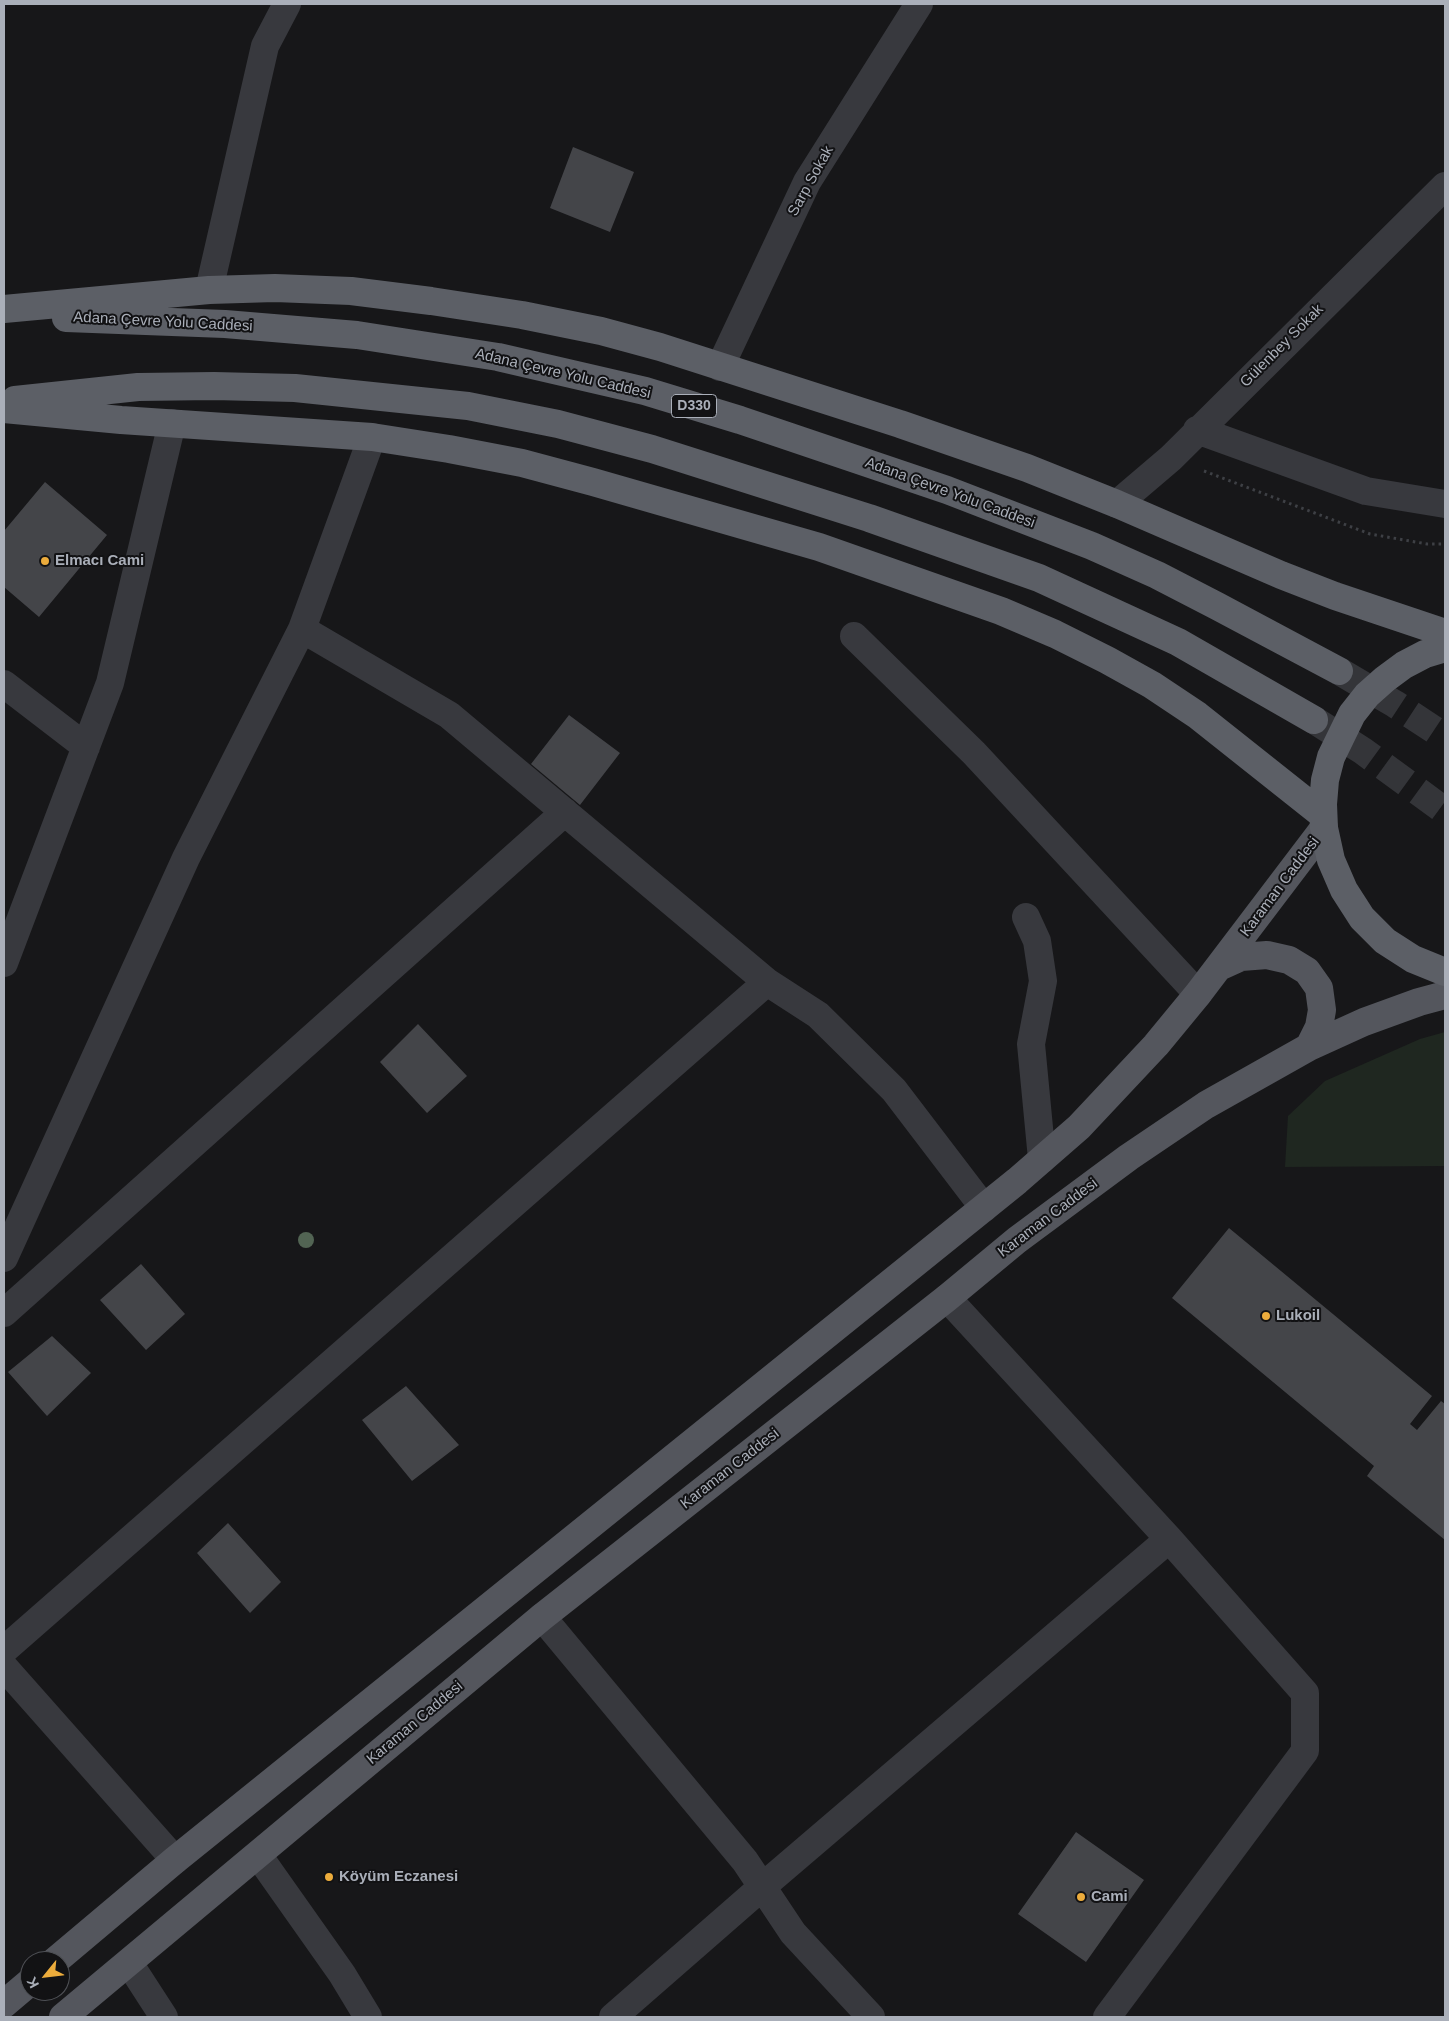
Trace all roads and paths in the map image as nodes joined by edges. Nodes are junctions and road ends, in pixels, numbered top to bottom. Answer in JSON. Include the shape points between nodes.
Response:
{"nodes":[{"id":1,"x":286,"y":4,"type":"edge"},
{"id":2,"x":919,"y":4,"type":"edge"},
{"id":3,"x":1445,"y":186,"type":"edge"},
{"id":4,"x":209,"y":290,"type":"junction"},
{"id":5,"x":4,"y":309,"type":"edge"},
{"id":6,"x":4,"y":315,"type":"edge"},
{"id":7,"x":720,"y":367,"type":"junction"},
{"id":8,"x":4,"y":402,"type":"edge"},
{"id":9,"x":4,"y":409,"type":"edge"},
{"id":10,"x":172,"y":423,"type":"junction"},
{"id":11,"x":1197,"y":430,"type":"junction"},
{"id":12,"x":372,"y":437,"type":"junction"},
{"id":13,"x":1171,"y":458,"type":"junction"},
{"id":14,"x":1117,"y":504,"type":"junction"},
{"id":15,"x":1445,"y":504,"type":"edge"},
{"id":16,"x":1445,"y":544,"type":"edge"},
{"id":17,"x":302,"y":629,"type":"junction"},
{"id":18,"x":1445,"y":633,"type":"edge"},
{"id":19,"x":854,"y":636,"type":"dead end"},
{"id":20,"x":1445,"y":648,"type":"edge"},
{"id":21,"x":1339,"y":671,"type":"tunnel mouth"},
{"id":22,"x":4,"y":684,"type":"edge"},
{"id":23,"x":1314,"y":720,"type":"tunnel mouth"},
{"id":24,"x":86,"y":747,"type":"junction"},
{"id":25,"x":565,"y":812,"type":"junction"},
{"id":26,"x":1324,"y":821,"type":"junction"},
{"id":27,"x":1026,"y":917,"type":"dead end"},
{"id":28,"x":4,"y":962,"type":"edge"},
{"id":29,"x":1218,"y":967,"type":"junction"},
{"id":30,"x":1445,"y":972,"type":"edge"},
{"id":31,"x":767,"y":982,"type":"junction"},
{"id":32,"x":1198,"y":994,"type":"junction"},
{"id":33,"x":1445,"y":995,"type":"edge"},
{"id":34,"x":1309,"y":1047,"type":"junction"},
{"id":35,"x":1042,"y":1159,"type":"junction"},
{"id":36,"x":984,"y":1208,"type":"junction"},
{"id":37,"x":4,"y":1258,"type":"edge"},
{"id":38,"x":948,"y":1298,"type":"junction"},
{"id":39,"x":4,"y":1313,"type":"edge"},
{"id":40,"x":1169,"y":1540,"type":"junction"},
{"id":41,"x":542,"y":1617,"type":"junction"},
{"id":42,"x":4,"y":1650,"type":"edge"},
{"id":43,"x":4,"y":1667,"type":"edge"},
{"id":44,"x":258,"y":1855,"type":"junction"},
{"id":45,"x":176,"y":1860,"type":"junction"},
{"id":46,"x":762,"y":1887,"type":"junction"},
{"id":47,"x":67,"y":1951,"type":"edge"},
{"id":48,"x":128,"y":1963,"type":"junction"},
{"id":49,"x":20,"y":1990,"type":"edge"},
{"id":50,"x":4,"y":2004,"type":"edge"},
{"id":51,"x":63,"y":2017,"type":"edge"},
{"id":52,"x":164,"y":2017,"type":"edge"},
{"id":53,"x":368,"y":2017,"type":"edge"},
{"id":54,"x":614,"y":2017,"type":"edge"},
{"id":55,"x":871,"y":2017,"type":"edge"},
{"id":56,"x":1107,"y":2017,"type":"edge"}],
"edges":[{"from":1,"to":4,"type":"street","via":[[265,46]]},
{"from":2,"to":7,"type":"street","name":"Sarp Sokak","via":[[807,182]]},
{"from":3,"to":11,"type":"street","name":"Gülenbey Sokak"},
{"from":4,"to":5,"type":"highway"},
{"from":4,"to":7,"type":"highway","via":[[351,291],[504,312],[601,331]]},
{"from":6,"to":21,"type":"highway","name":"Adana Çevre Yolu Caddesi","number":"D330","via":[[225,324],[357,335],[498,357],[645,391],[947,490],[1092,546],[1165,579]]},
{"from":7,"to":14,"type":"highway","via":[[909,427]]},
{"from":8,"to":23,"type":"highway","via":[[138,387],[295,388],[468,406],[558,424],[661,452],[869,518],[1039,578],[1178,642]]},
{"from":9,"to":10,"type":"highway"},
{"from":10,"to":12,"type":"highway"},
{"from":10,"to":24,"type":"street","via":[[110,683]]},
{"from":11,"to":13,"type":"street","name":"Gülenbey Sokak"},
{"from":11,"to":15,"type":"street","via":[[1366,491]]},
{"from":12,"to":17,"type":"street"},
{"from":12,"to":26,"type":"highway","via":[[504,460],[593,482],[819,548],[1001,611],[1056,634],[1152,685],[1198,715]]},
{"from":13,"to":14,"type":"street","name":"Gülenbey Sokak"},
{"from":13,"to":16,"type":"path","via":[[1370,534]]},
{"from":14,"to":18,"type":"highway","via":[[1299,582]]},
{"from":17,"to":25,"type":"street","via":[[449,715]]},
{"from":17,"to":37,"type":"street","via":[[186,858]]},
{"from":19,"to":32,"type":"street","via":[[974,753]]},
{"from":20,"to":26,"type":"highway","via":[[1418,658],[1391,674],[1367,695],[1352,714],[1331,757],[1325,780]]},
{"from":22,"to":24,"type":"street"},
{"from":24,"to":28,"type":"street"},
{"from":25,"to":31,"type":"street"},
{"from":25,"to":39,"type":"street"},
{"from":26,"to":29,"type":"main road","name":"Karaman Caddesi"},
{"from":26,"to":30,"type":"highway","via":[[1331,860],[1344,890],[1362,918],[1385,941],[1413,959]]},
{"from":27,"to":35,"type":"street","via":[[1037,941],[1043,981],[1031,1044]]},
{"from":29,"to":32,"type":"main road","name":"Karaman Caddesi"},
{"from":29,"to":34,"type":"main road","via":[[1241,957],[1267,955],[1288,960],[1307,971],[1319,988],[1322,1010],[1319,1027]]},
{"from":31,"to":36,"type":"street","via":[[818,1015],[894,1090]]},
{"from":31,"to":42,"type":"street"},
{"from":32,"to":35,"type":"main road","name":"Karaman Caddesi","via":[[1114,1091]]},
{"from":33,"to":34,"type":"main road","name":"Karaman Caddesi","via":[[1374,1019]]},
{"from":34,"to":38,"type":"main road","name":"Karaman Caddesi","via":[[1167,1130],[1017,1240]]},
{"from":35,"to":36,"type":"main road","name":"Karaman Caddesi"},
{"from":36,"to":45,"type":"main road","name":"Karaman Caddesi"},
{"from":38,"to":40,"type":"street"},
{"from":38,"to":41,"type":"main road","name":"Karaman Caddesi"},
{"from":40,"to":46,"type":"street"},
{"from":40,"to":56,"type":"street","via":[[1305,1693],[1305,1751]]},
{"from":41,"to":44,"type":"main road","name":"Karaman Caddesi"},
{"from":41,"to":46,"type":"street","via":[[745,1861]]},
{"from":43,"to":45,"type":"street"},
{"from":44,"to":48,"type":"main road","name":"Karaman Caddesi"},
{"from":44,"to":53,"type":"street","via":[[342,1974]]},
{"from":45,"to":47,"type":"main road","name":"Karaman Caddesi"},
{"from":46,"to":54,"type":"street"},
{"from":46,"to":55,"type":"street","via":[[793,1934]]},
{"from":48,"to":51,"type":"main road","name":"Karaman Caddesi"},
{"from":48,"to":52,"type":"street"},
{"from":49,"to":50,"type":"main road"}]}
